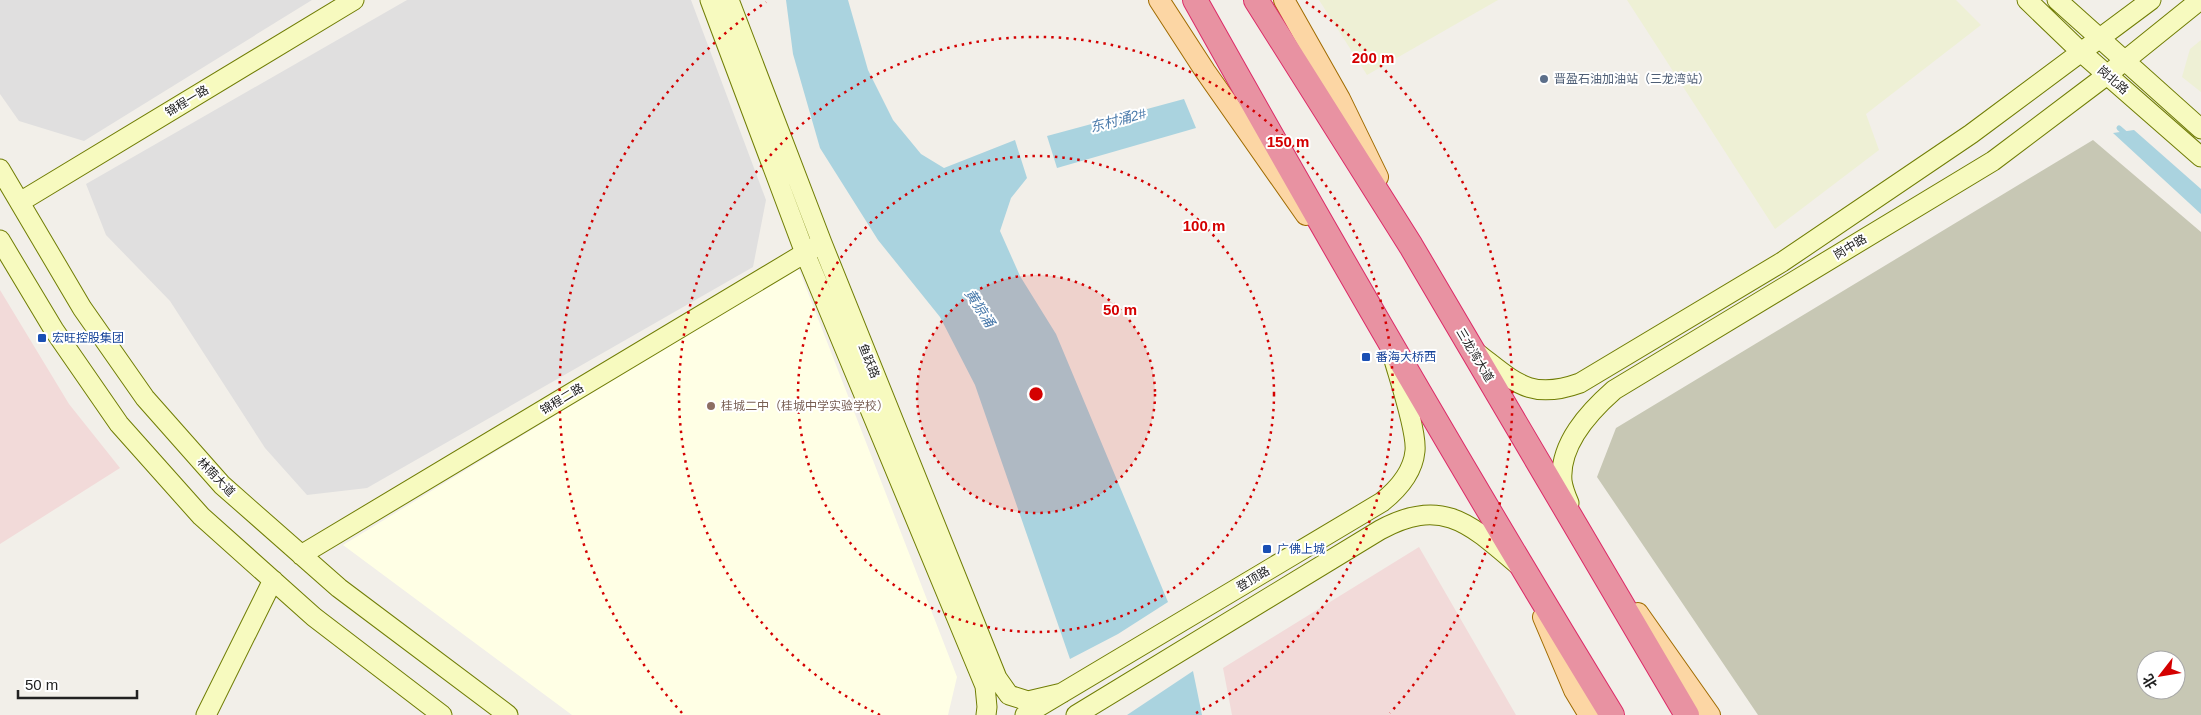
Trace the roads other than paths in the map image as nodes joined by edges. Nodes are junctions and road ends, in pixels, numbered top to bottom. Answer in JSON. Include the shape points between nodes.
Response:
{"nodes":[{"id":1,"x":354,"y":0,"type":"edge"},
{"id":2,"x":710,"y":0,"type":"edge"},
{"id":3,"x":729,"y":0,"type":"edge"},
{"id":4,"x":1159,"y":0,"type":"edge"},
{"id":5,"x":1195,"y":0,"type":"edge"},
{"id":6,"x":1256,"y":0,"type":"edge"},
{"id":7,"x":1284,"y":0,"type":"edge"},
{"id":8,"x":2027,"y":0,"type":"edge"},
{"id":9,"x":2057,"y":0,"type":"edge"},
{"id":10,"x":2151,"y":0,"type":"edge"},
{"id":11,"x":2200,"y":0,"type":"edge"},
{"id":12,"x":2099,"y":39,"type":"junction"},
{"id":13,"x":2081,"y":52,"type":"junction"},
{"id":14,"x":2123,"y":61,"type":"junction"},
{"id":15,"x":2107,"y":75,"type":"junction"},
{"id":16,"x":2201,"y":129,"type":"edge"},
{"id":17,"x":2201,"y":157,"type":"edge"},
{"id":18,"x":0,"y":169,"type":"edge"},
{"id":19,"x":20,"y":202,"type":"junction"},
{"id":20,"x":0,"y":240,"type":"edge"},
{"id":21,"x":822,"y":243,"type":"junction"},
{"id":22,"x":1411,"y":246,"type":"junction"},
{"id":23,"x":806,"y":253,"type":"junction"},
{"id":24,"x":1367,"y":302,"type":"junction"},
{"id":25,"x":1389,"y":342,"type":"junction"},
{"id":26,"x":1472,"y":349,"type":"junction"},
{"id":27,"x":1580,"y":383,"type":"junction"},
{"id":28,"x":1597,"y":405,"type":"junction"},
{"id":29,"x":1382,"y":502,"type":"junction"},
{"id":30,"x":1395,"y":522,"type":"junction"},
{"id":31,"x":1575,"y":523,"type":"junction"},
{"id":32,"x":301,"y":554,"type":"junction"},
{"id":33,"x":1523,"y":569,"type":"junction"},
{"id":34,"x":273,"y":580,"type":"junction"},
{"id":35,"x":1062,"y":693,"type":"junction"},
{"id":36,"x":206,"y":715,"type":"edge"},
{"id":37,"x":442,"y":715,"type":"edge"},
{"id":38,"x":508,"y":715,"type":"edge"},
{"id":39,"x":986,"y":715,"type":"edge"},
{"id":40,"x":1025,"y":715,"type":"edge"},
{"id":41,"x":1077,"y":715,"type":"edge"},
{"id":42,"x":1589,"y":715,"type":"edge"},
{"id":43,"x":1612,"y":715,"type":"edge"},
{"id":44,"x":1687,"y":715,"type":"edge"},
{"id":45,"x":1710,"y":715,"type":"edge"}],
"edges":[{"from":1,"to":19,"type":"street","name":"锦程一路"},
{"from":2,"to":23,"type":"street","name":"鱼跃路"},
{"from":3,"to":21,"type":"street","name":"鱼跃路"},
{"from":4,"to":24,"type":"main road"},
{"from":5,"to":24,"type":"highway"},
{"from":6,"to":22,"type":"highway","name":"三龙湾大道"},
{"from":7,"to":22,"type":"main road","via":[[1340,98]]},
{"from":8,"to":13,"type":"street","name":"岗北路"},
{"from":9,"to":12,"type":"street","name":"岗北路"},
{"from":10,"to":12,"type":"street","name":"岗中路"},
{"from":11,"to":14,"type":"street","name":"岗中路"},
{"from":12,"to":13,"type":"street","name":"岗中路"},
{"from":12,"to":14,"type":"street","name":"岗北路"},
{"from":13,"to":15,"type":"street","name":"岗北路"},
{"from":13,"to":27,"type":"street","name":"岗中路","via":[[1971,134],[1782,262]]},
{"from":14,"to":15,"type":"street","name":"岗中路"},
{"from":14,"to":16,"type":"street","name":"岗北路"},
{"from":15,"to":17,"type":"street","name":"岗北路"},
{"from":15,"to":28,"type":"street","name":"岗中路","via":[[1993,161],[1614,390]]},
{"from":18,"to":19,"type":"street","name":"林荫大道"},
{"from":19,"to":32,"type":"street","name":"林荫大道","via":[[82,308],[145,398],[222,485]]},
{"from":20,"to":34,"type":"street","via":[[54,330],[119,424],[200,516]]},
{"from":21,"to":23,"type":"street","name":"锦程二路"},
{"from":21,"to":35,"type":"street","name":"鱼跃路","via":[[997,678],[1009,695],[1028,701]]},
{"from":22,"to":26,"type":"highway","name":"三龙湾大道"},
{"from":23,"to":32,"type":"street","name":"锦程二路"},
{"from":23,"to":39,"type":"street","name":"鱼跃路","via":[[985,686]]},
{"from":24,"to":25,"type":"highway"},
{"from":25,"to":29,"type":"street","name":"登顶路","via":[[1412,427],[1415,451],[1407,474]]},
{"from":25,"to":33,"type":"highway"},
{"from":26,"to":27,"type":"street","name":"岗中路","via":[[1516,383],[1532,389],[1567,388]]},
{"from":26,"to":31,"type":"highway","name":"三龙湾大道"},
{"from":27,"to":28,"type":"street","via":[[1580,395],[1586,403]]},
{"from":28,"to":31,"type":"street","name":"岗中路","via":[[1575,432],[1564,461],[1562,481]]},
{"from":29,"to":30,"type":"street","via":[[1399,502],[1401,515]]},
{"from":29,"to":35,"type":"street","name":"登顶路"},
{"from":30,"to":33,"type":"street","name":"登顶路","via":[[1412,515],[1432,513],[1458,520]]},
{"from":30,"to":41,"type":"street","name":"登顶路"},
{"from":31,"to":44,"type":"highway","name":"三龙湾大道"},
{"from":31,"to":45,"type":"main road"},
{"from":32,"to":38,"type":"street","name":"林荫大道","via":[[340,588]]},
{"from":33,"to":42,"type":"main road","via":[[1574,690]]},
{"from":33,"to":43,"type":"highway"},
{"from":34,"to":36,"type":"street"},
{"from":34,"to":37,"type":"street","via":[[314,617]]},
{"from":35,"to":40,"type":"street","name":"登顶路"}]}
